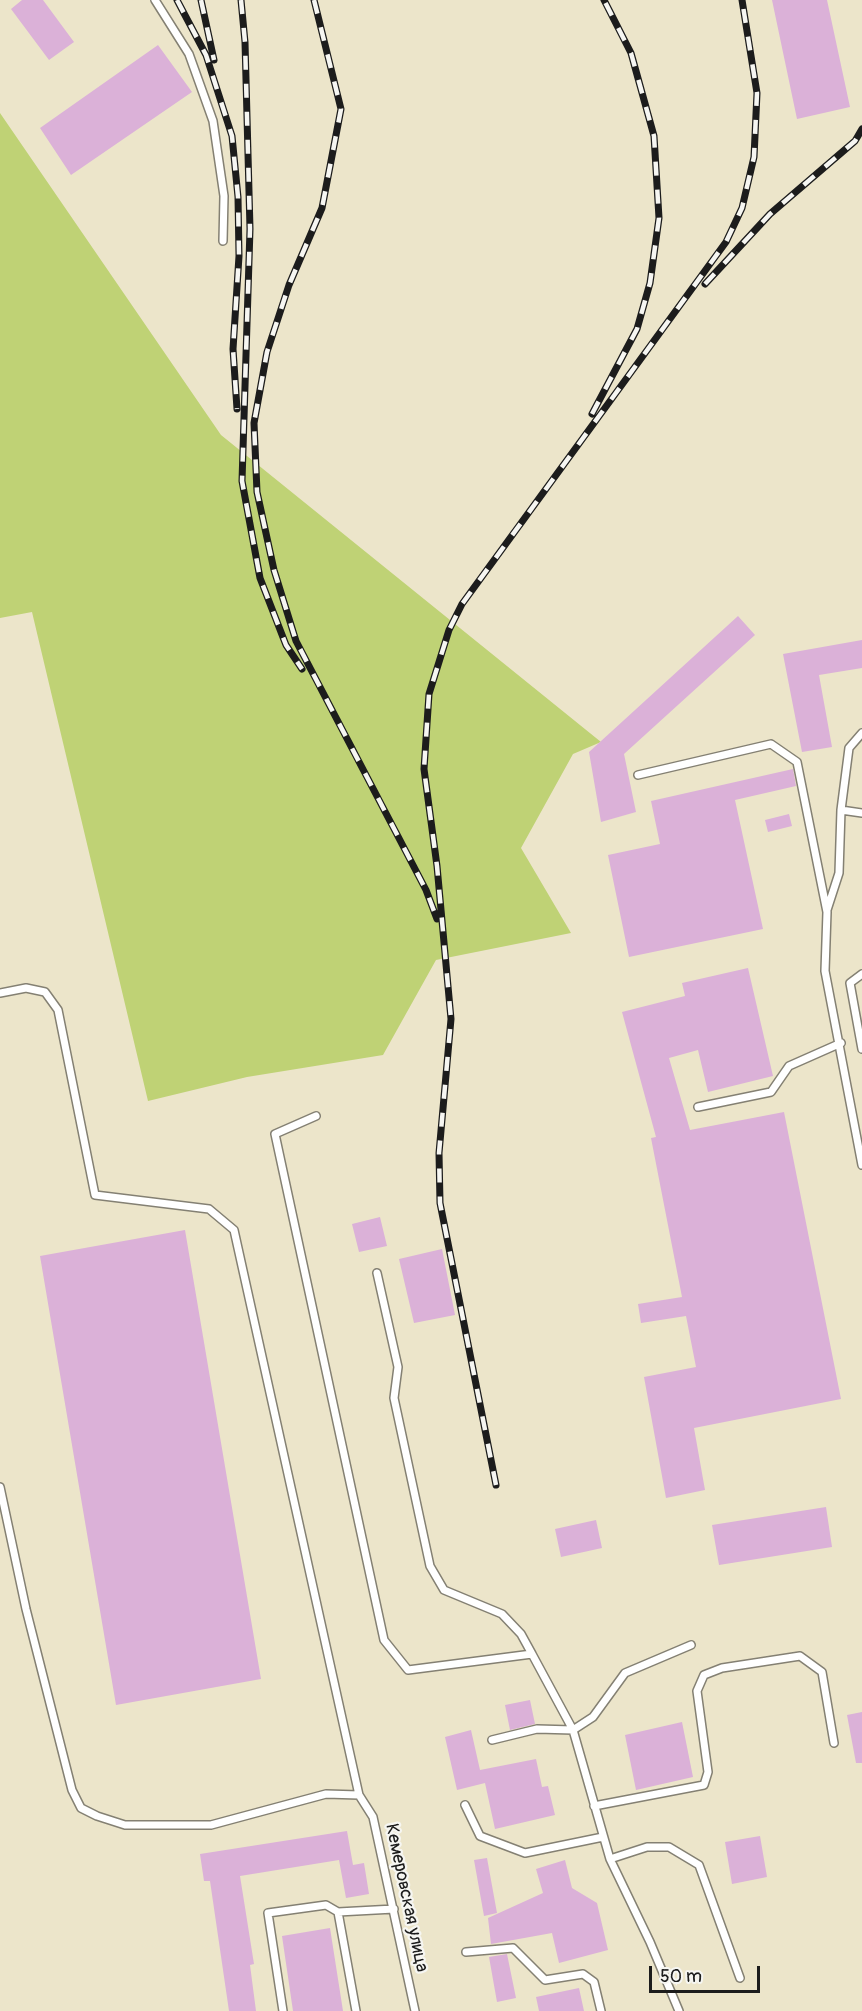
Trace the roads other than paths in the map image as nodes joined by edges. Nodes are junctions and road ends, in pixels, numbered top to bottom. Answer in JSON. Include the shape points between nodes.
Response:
{"nodes":[{"id":1,"x":155,"y":0,"type":"edge"},
{"id":2,"x":223,"y":241,"type":"dead end"},
{"id":3,"x":862,"y":733,"type":"edge"},
{"id":4,"x":638,"y":775,"type":"dead end"},
{"id":5,"x":840,"y":810,"type":"junction"},
{"id":6,"x":862,"y":813,"type":"edge"},
{"id":7,"x":827,"y":912,"type":"junction"},
{"id":8,"x":862,"y":974,"type":"edge"},
{"id":9,"x":0,"y":993,"type":"edge"},
{"id":10,"x":841,"y":1043,"type":"junction"},
{"id":11,"x":862,"y":1049,"type":"edge"},
{"id":12,"x":698,"y":1107,"type":"dead end"},
{"id":13,"x":316,"y":1116,"type":"dead end"},
{"id":14,"x":862,"y":1165,"type":"edge"},
{"id":15,"x":377,"y":1273,"type":"dead end"},
{"id":16,"x":0,"y":1487,"type":"edge"},
{"id":17,"x":691,"y":1645,"type":"dead end"},
{"id":18,"x":532,"y":1654,"type":"junction"},
{"id":19,"x":573,"y":1730,"type":"junction"},
{"id":20,"x":492,"y":1740,"type":"dead end"},
{"id":21,"x":834,"y":1743,"type":"dead end"},
{"id":22,"x":359,"y":1795,"type":"junction"},
{"id":23,"x":465,"y":1804,"type":"dead end"},
{"id":24,"x":594,"y":1806,"type":"junction"},
{"id":25,"x":603,"y":1837,"type":"junction"},
{"id":26,"x":609,"y":1859,"type":"junction"},
{"id":27,"x":394,"y":1909,"type":"junction"},
{"id":28,"x":338,"y":1912,"type":"junction"},
{"id":29,"x":466,"y":1952,"type":"dead end"},
{"id":30,"x":740,"y":1978,"type":"dead end"},
{"id":31,"x":283,"y":2011,"type":"edge"},
{"id":32,"x":356,"y":2011,"type":"edge"},
{"id":33,"x":416,"y":2011,"type":"edge"},
{"id":34,"x":601,"y":2011,"type":"edge"},
{"id":35,"x":679,"y":2011,"type":"edge"}],
"edges":[{"from":1,"to":2,"type":"lane","via":[[189,54],[213,121],[224,196]]},
{"from":3,"to":5,"type":"lane","via":[[849,748]]},
{"from":4,"to":7,"type":"lane","via":[[771,744],[797,762]]},
{"from":5,"to":6,"type":"lane"},
{"from":5,"to":7,"type":"lane","via":[[839,873]]},
{"from":7,"to":10,"type":"lane","via":[[825,971]]},
{"from":8,"to":11,"type":"lane","via":[[850,983]]},
{"from":9,"to":22,"type":"lane","name":"Кемеровская улица","via":[[26,988],[45,992],[58,1010],[95,1195],[209,1209],[234,1230]]},
{"from":10,"to":12,"type":"lane","via":[[789,1066],[771,1092]]},
{"from":10,"to":14,"type":"lane"},
{"from":13,"to":18,"type":"lane","via":[[275,1134],[384,1640],[408,1670]]},
{"from":15,"to":18,"type":"lane","via":[[398,1367],[394,1398],[430,1566],[444,1590],[502,1614],[522,1634]]},
{"from":16,"to":22,"type":"lane","via":[[72,1790],[81,1808],[125,1825],[211,1825],[326,1794]]},
{"from":17,"to":19,"type":"lane","via":[[625,1673],[593,1717]]},
{"from":18,"to":19,"type":"lane"},
{"from":19,"to":20,"type":"lane","via":[[537,1729]]},
{"from":19,"to":24,"type":"lane"},
{"from":21,"to":24,"type":"lane","via":[[822,1672],[800,1656],[722,1668],[704,1675],[697,1691],[708,1772],[704,1785]]},
{"from":22,"to":27,"type":"lane","name":"Кемеровская улица","via":[[373,1817]]},
{"from":23,"to":25,"type":"lane","via":[[480,1836],[525,1853]]},
{"from":24,"to":25,"type":"lane"},
{"from":25,"to":26,"type":"lane"},
{"from":26,"to":30,"type":"lane","via":[[647,1847],[669,1846],[699,1865]]},
{"from":26,"to":35,"type":"lane"},
{"from":27,"to":28,"type":"lane"},
{"from":27,"to":33,"type":"lane","name":"Кемеровская улица"},
{"from":28,"to":31,"type":"lane","via":[[326,1905],[268,1913]]},
{"from":28,"to":32,"type":"lane"},
{"from":29,"to":34,"type":"lane","via":[[513,1948],[545,1980],[583,1974],[594,1982]]}]}
